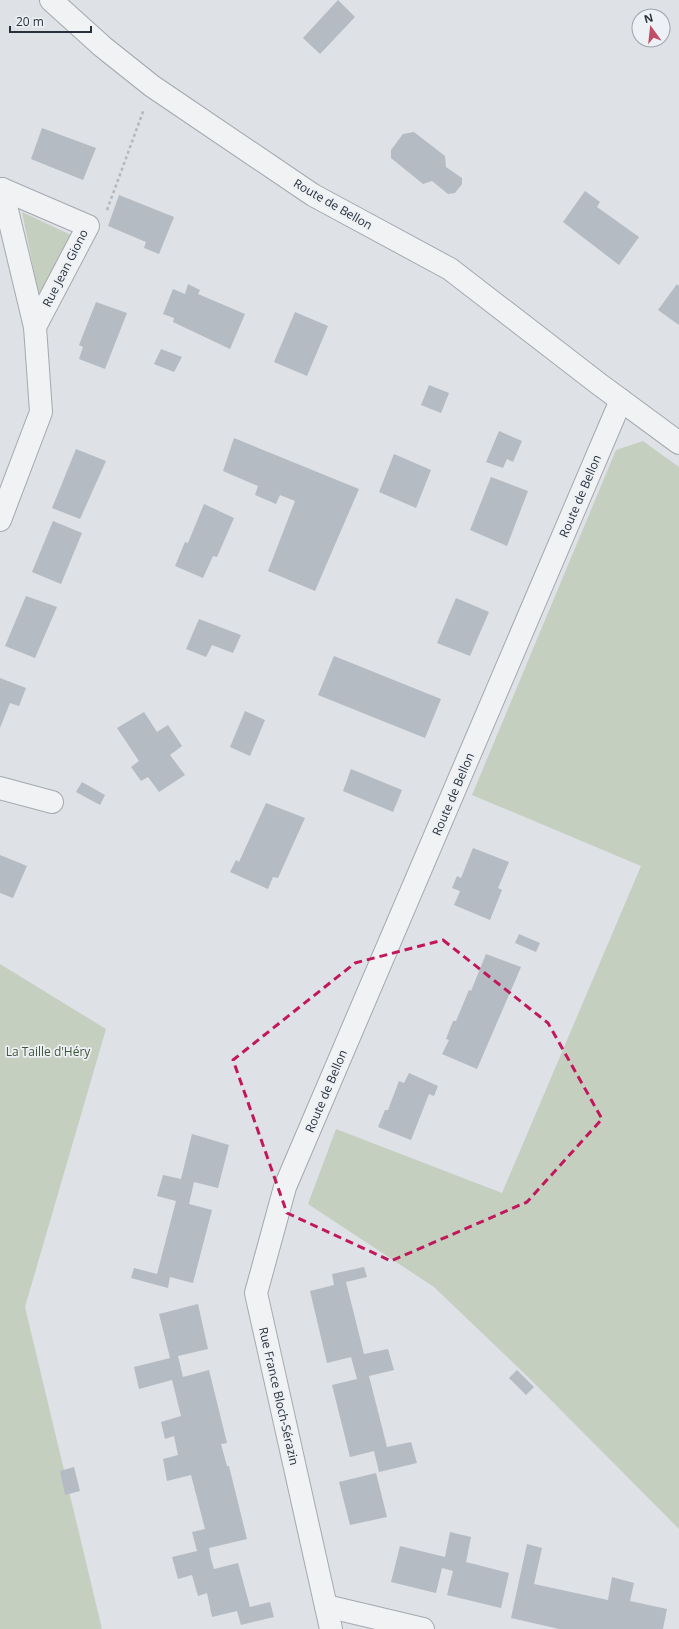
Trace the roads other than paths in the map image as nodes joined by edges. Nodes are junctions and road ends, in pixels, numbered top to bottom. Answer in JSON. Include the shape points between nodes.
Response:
{"nodes":[{"id":1,"x":51,"y":0,"type":"edge"},
{"id":2,"x":1,"y":189,"type":"edge"},
{"id":3,"x":34,"y":327,"type":"junction"},
{"id":4,"x":621,"y":400,"type":"junction"},
{"id":5,"x":679,"y":443,"type":"edge"},
{"id":6,"x":0,"y":520,"type":"edge"},
{"id":7,"x":0,"y":788,"type":"edge"},
{"id":8,"x":52,"y":802,"type":"dead end"},
{"id":9,"x":285,"y":1187,"type":"joint"},
{"id":10,"x":326,"y":1606,"type":"junction"},
{"id":11,"x":331,"y":1629,"type":"edge"},
{"id":12,"x":423,"y":1629,"type":"edge"}],
"edges":[{"from":1,"to":4,"type":"street","name":"Route de Bellon","via":[[103,48],[152,86],[313,195],[450,269]]},
{"from":2,"to":3,"type":"street","name":"Rue Jean Giono"},
{"from":2,"to":3,"type":"street","name":"Rue Jean Giono","via":[[88,226]]},
{"from":3,"to":6,"type":"street","name":"Rue Jean Giono","via":[[41,412]]},
{"from":4,"to":5,"type":"street","name":"Route de Bellon"},
{"from":4,"to":9,"type":"street","name":"Route de Bellon"},
{"from":7,"to":8,"type":"street"},
{"from":9,"to":10,"type":"street","name":"Rue France Bloch-Sérazin","via":[[256,1293]]},
{"from":10,"to":11,"type":"street","name":"Rue France Bloch-Sérazin"},
{"from":10,"to":12,"type":"street"}]}
